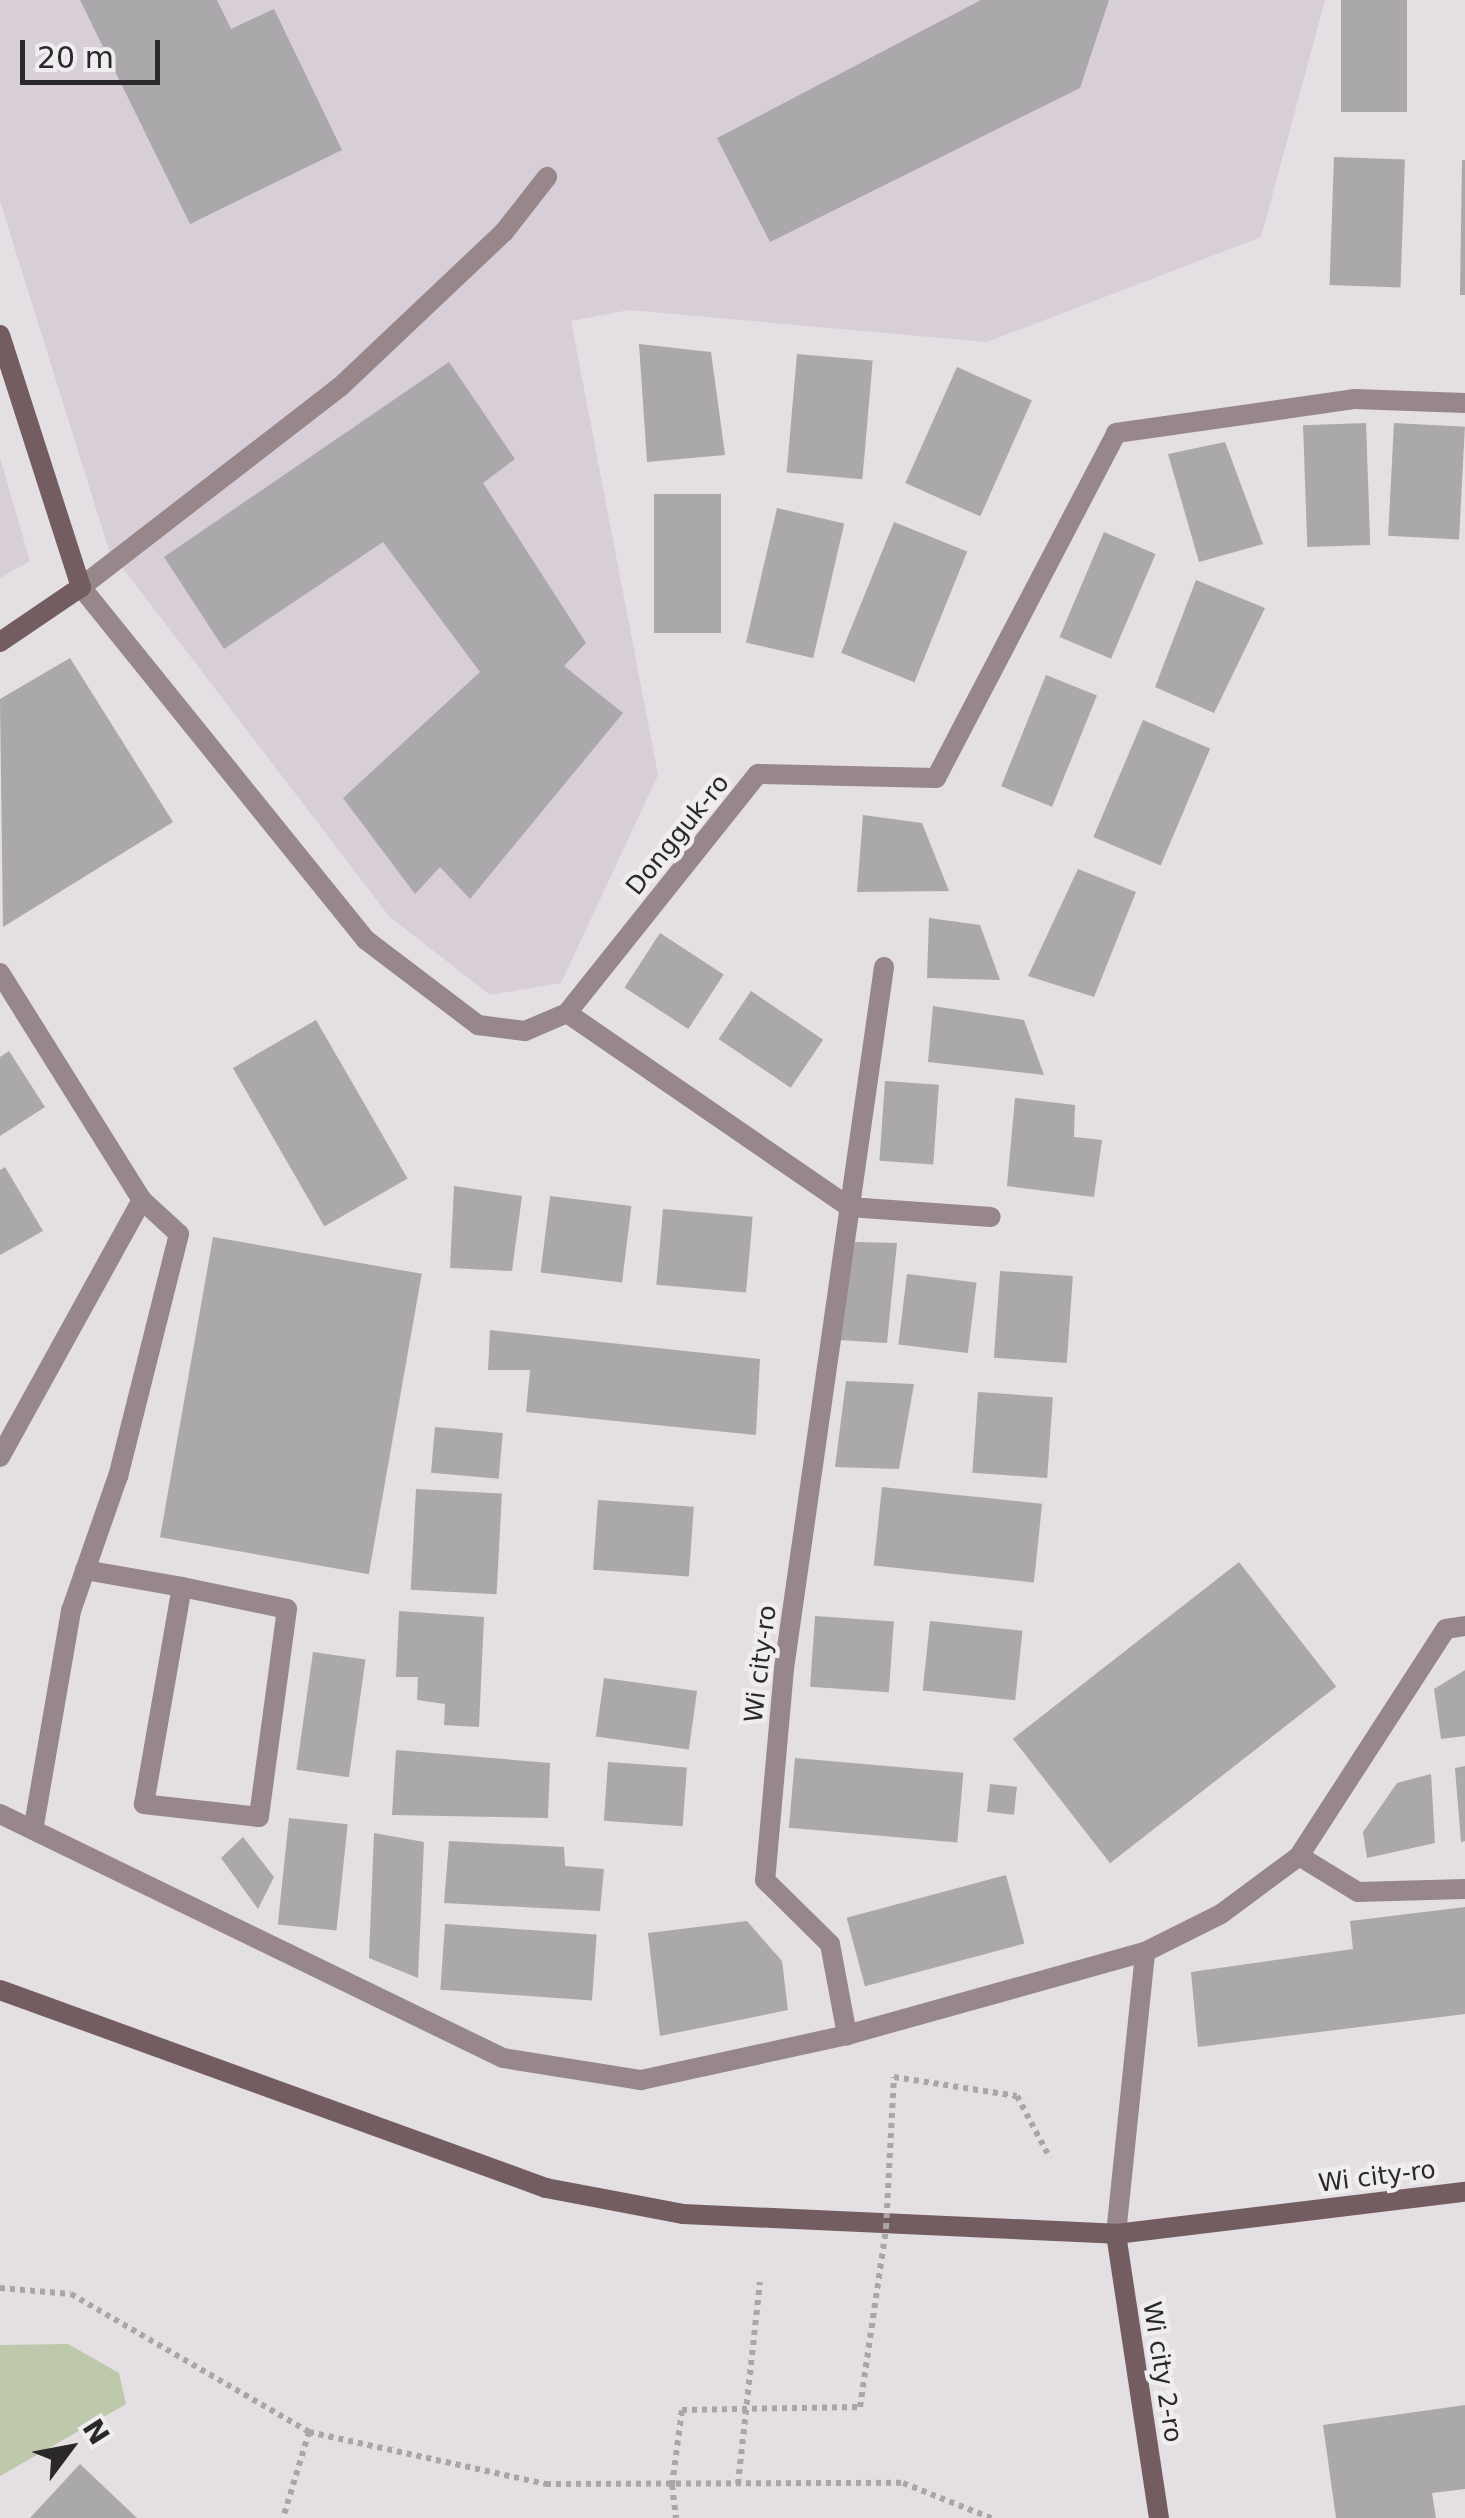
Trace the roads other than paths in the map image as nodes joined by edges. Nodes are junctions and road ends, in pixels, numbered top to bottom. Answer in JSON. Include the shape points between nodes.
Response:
{"nodes":[{"id":1,"x":547,"y":177,"type":"dead end"},
{"id":2,"x":0,"y":335,"type":"edge"},
{"id":3,"x":1465,"y":403,"type":"edge"},
{"id":4,"x":81,"y":588,"type":"junction"},
{"id":5,"x":0,"y":642,"type":"edge"},
{"id":6,"x":884,"y":966,"type":"dead end"},
{"id":7,"x":0,"y":972,"type":"edge"},
{"id":8,"x":567,"y":1012,"type":"junction"},
{"id":9,"x":142,"y":1200,"type":"junction"},
{"id":10,"x":850,"y":1207,"type":"junction"},
{"id":11,"x":990,"y":1218,"type":"dead end"},
{"id":12,"x":0,"y":1457,"type":"edge"},
{"id":13,"x":85,"y":1570,"type":"junction"},
{"id":14,"x":182,"y":1587,"type":"junction"},
{"id":15,"x":1465,"y":1626,"type":"edge"},
{"id":16,"x":0,"y":1814,"type":"edge"},
{"id":17,"x":34,"y":1825,"type":"junction"},
{"id":18,"x":1299,"y":1856,"type":"junction"},
{"id":19,"x":1465,"y":1889,"type":"edge"},
{"id":20,"x":1145,"y":1952,"type":"junction"},
{"id":21,"x":0,"y":1990,"type":"edge"},
{"id":22,"x":847,"y":2035,"type":"junction"},
{"id":23,"x":1465,"y":2192,"type":"edge"},
{"id":24,"x":1116,"y":2234,"type":"junction"},
{"id":25,"x":1160,"y":2518,"type":"edge"}],
"edges":[{"from":1,"to":4,"type":"street","via":[[504,232],[340,387]]},
{"from":2,"to":4,"type":"main road","name":"Dongguk-ro"},
{"from":3,"to":8,"type":"street","name":"Dongguk-ro","via":[[1354,399],[1116,433],[936,778],[758,774]]},
{"from":4,"to":5,"type":"main road"},
{"from":4,"to":8,"type":"street","name":"Dongguk-ro","via":[[366,940],[478,1025],[525,1031]]},
{"from":6,"to":10,"type":"street","name":"Wi city-ro"},
{"from":7,"to":9,"type":"street"},
{"from":8,"to":10,"type":"street"},
{"from":9,"to":12,"type":"street"},
{"from":9,"to":13,"type":"street","via":[[179,1234]]},
{"from":10,"to":11,"type":"street"},
{"from":10,"to":22,"type":"street","name":"Wi city-ro","via":[[784,1669],[765,1880],[830,1944]]},
{"from":13,"to":14,"type":"street"},
{"from":13,"to":17,"type":"street"},
{"from":14,"to":14,"type":"street","via":[[287,1610],[259,1817],[144,1804]]},
{"from":15,"to":18,"type":"street","via":[[1446,1629]]},
{"from":16,"to":17,"type":"street"},
{"from":17,"to":22,"type":"street","via":[[503,2058],[641,2080]]},
{"from":18,"to":19,"type":"street","via":[[1358,1892]]},
{"from":18,"to":20,"type":"street","via":[[1221,1914]]},
{"from":20,"to":22,"type":"street"},
{"from":20,"to":24,"type":"street"},
{"from":21,"to":24,"type":"main road","name":"Wi city-ro","via":[[546,2188],[683,2214],[814,2226]]},
{"from":23,"to":24,"type":"main road","name":"Wi city-ro"},
{"from":24,"to":25,"type":"main road","name":"Wi city 2-ro"}]}
